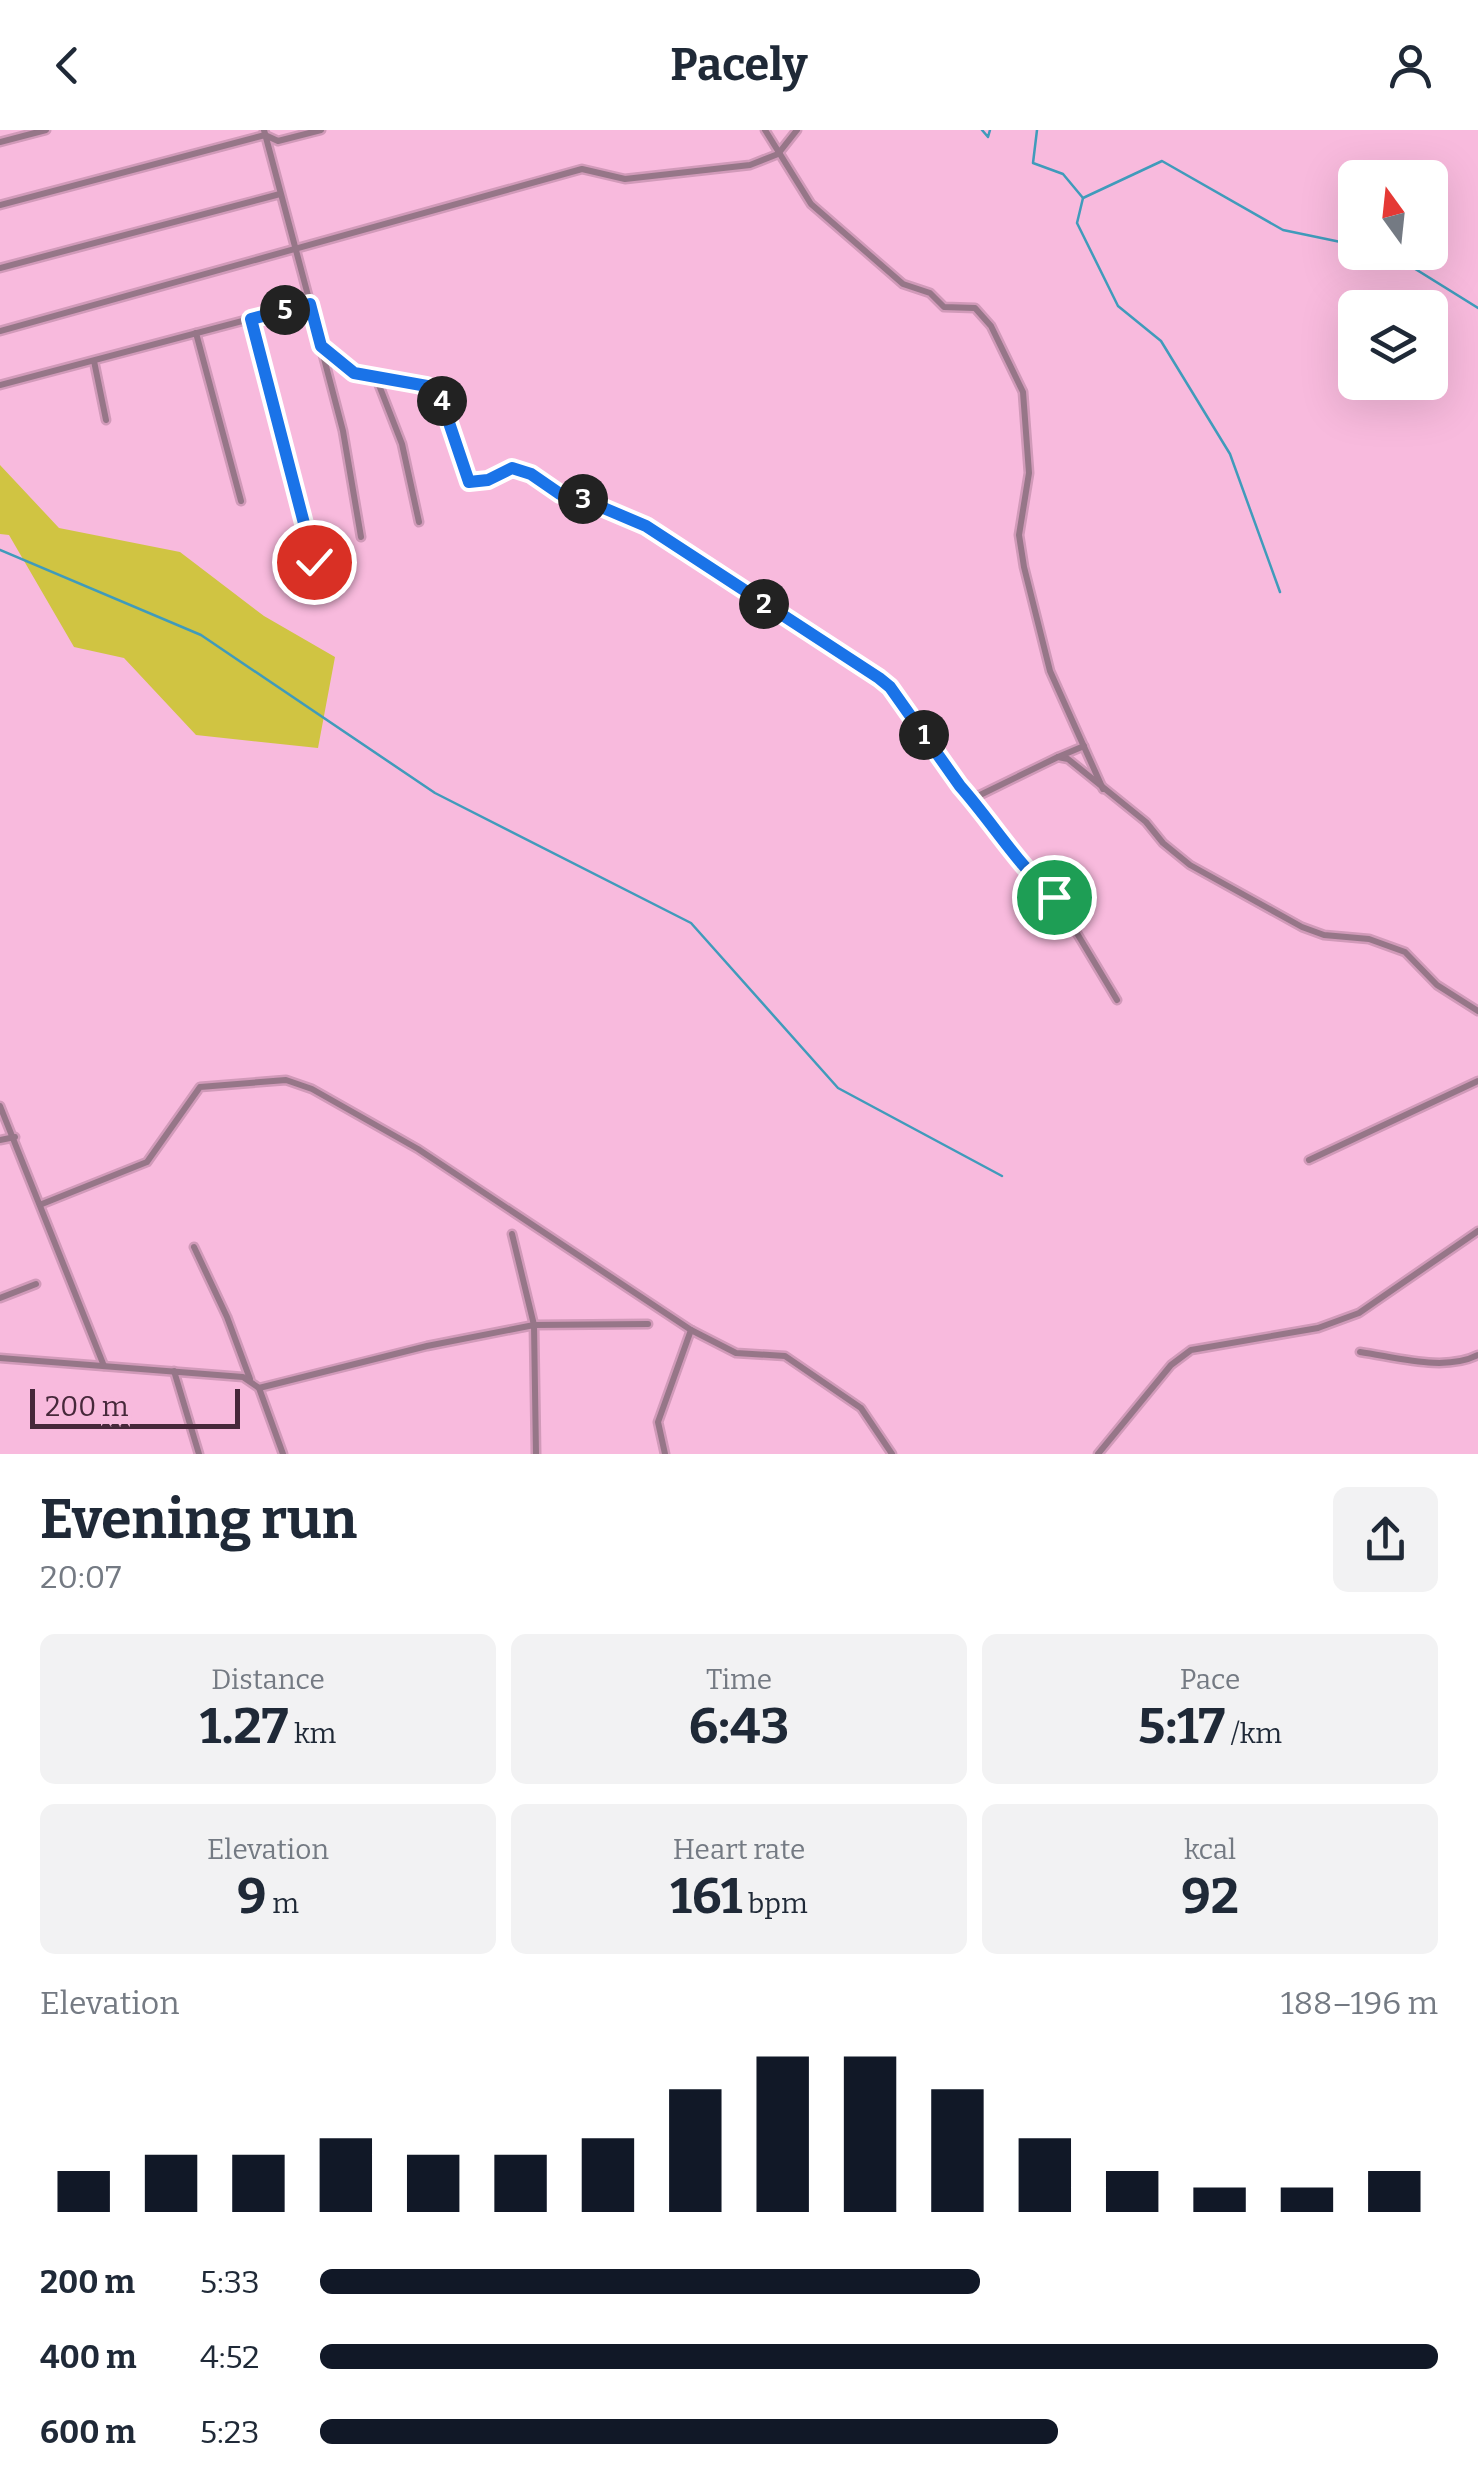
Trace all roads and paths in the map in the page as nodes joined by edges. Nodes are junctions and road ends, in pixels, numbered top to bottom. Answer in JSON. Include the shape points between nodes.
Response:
{"nodes":[{"id":1,"x":46,"y":130,"type":"edge"},
{"id":2,"x":322,"y":130,"type":"edge"},
{"id":3,"x":765,"y":130,"type":"edge"},
{"id":4,"x":797,"y":130,"type":"edge"},
{"id":5,"x":265,"y":132,"type":"edge"},
{"id":6,"x":0,"y":142,"type":"edge"},
{"id":7,"x":778,"y":154,"type":"junction"},
{"id":8,"x":280,"y":194,"type":"junction"},
{"id":9,"x":0,"y":205,"type":"edge"},
{"id":10,"x":297,"y":250,"type":"junction"},
{"id":11,"x":0,"y":268,"type":"edge"},
{"id":12,"x":310,"y":304,"type":"junction"},
{"id":13,"x":251,"y":319,"type":"junction"},
{"id":14,"x":0,"y":331,"type":"edge"},
{"id":15,"x":196,"y":334,"type":"junction"},
{"id":16,"x":321,"y":346,"type":"junction"},
{"id":17,"x":94,"y":360,"type":"junction"},
{"id":18,"x":377,"y":378,"type":"junction"},
{"id":19,"x":0,"y":385,"type":"edge"},
{"id":20,"x":106,"y":420,"type":"dead end"},
{"id":21,"x":241,"y":501,"type":"dead end"},
{"id":22,"x":418,"y":522,"type":"dead end"},
{"id":23,"x":362,"y":538,"type":"dead end"},
{"id":24,"x":314,"y":562,"type":"dead end"},
{"id":25,"x":1084,"y":746,"type":"junction"},
{"id":26,"x":1058,"y":757,"type":"junction"},
{"id":27,"x":1104,"y":790,"type":"junction"},
{"id":28,"x":974,"y":797,"type":"junction"},
{"id":29,"x":1117,"y":1000,"type":"dead end"},
{"id":30,"x":1478,"y":1011,"type":"edge"},
{"id":31,"x":1478,"y":1080,"type":"edge"},
{"id":32,"x":0,"y":1106,"type":"edge"},
{"id":33,"x":14,"y":1137,"type":"junction"},
{"id":34,"x":0,"y":1140,"type":"edge"},
{"id":35,"x":1309,"y":1160,"type":"dead end"},
{"id":36,"x":42,"y":1204,"type":"junction"},
{"id":37,"x":1478,"y":1231,"type":"edge"},
{"id":38,"x":512,"y":1234,"type":"dead end"},
{"id":39,"x":194,"y":1248,"type":"dead end"},
{"id":40,"x":36,"y":1284,"type":"dead end"},
{"id":41,"x":0,"y":1298,"type":"edge"},
{"id":42,"x":648,"y":1324,"type":"dead end"},
{"id":43,"x":534,"y":1326,"type":"junction"},
{"id":44,"x":692,"y":1330,"type":"junction"},
{"id":45,"x":1360,"y":1352,"type":"dead end"},
{"id":46,"x":1478,"y":1354,"type":"edge"},
{"id":47,"x":0,"y":1358,"type":"edge"},
{"id":48,"x":104,"y":1366,"type":"junction"},
{"id":49,"x":174,"y":1372,"type":"junction"},
{"id":50,"x":250,"y":1380,"type":"junction"},
{"id":51,"x":259,"y":1388,"type":"junction"},
{"id":52,"x":198,"y":1454,"type":"edge"},
{"id":53,"x":283,"y":1454,"type":"edge"},
{"id":54,"x":536,"y":1454,"type":"edge"},
{"id":55,"x":665,"y":1454,"type":"edge"},
{"id":56,"x":892,"y":1454,"type":"edge"},
{"id":57,"x":1098,"y":1454,"type":"edge"}],
"edges":[{"from":1,"to":6,"type":"street"},
{"from":2,"to":5,"type":"street","via":[[278,141]]},
{"from":3,"to":7,"type":"street"},
{"from":4,"to":7,"type":"street"},
{"from":5,"to":8,"type":"street"},
{"from":5,"to":9,"type":"street"},
{"from":7,"to":10,"type":"street","via":[[750,165],[625,178],[582,169]]},
{"from":7,"to":25,"type":"street","via":[[811,204],[903,284],[930,292],[944,307],[975,308],[992,326],[1023,392],[1029,473],[1019,535],[1024,566],[1050,671]]},
{"from":8,"to":10,"type":"street"},
{"from":8,"to":11,"type":"street"},
{"from":10,"to":12,"type":"street"},
{"from":10,"to":14,"type":"street"},
{"from":12,"to":13,"type":"street"},
{"from":12,"to":16,"type":"street"},
{"from":13,"to":15,"type":"street"},
{"from":13,"to":24,"type":"street"},
{"from":15,"to":17,"type":"street"},
{"from":15,"to":21,"type":"street"},
{"from":16,"to":18,"type":"street","via":[[354,373]]},
{"from":16,"to":23,"type":"street"},
{"from":17,"to":19,"type":"street"},
{"from":17,"to":20,"type":"street"},
{"from":18,"to":22,"type":"street","via":[[402,444]]},
{"from":18,"to":28,"type":"street","via":[[427,386],[440,396],[469,482],[512,468],[646,526],[879,678]]},
{"from":25,"to":26,"type":"street"},
{"from":25,"to":27,"type":"street"},
{"from":26,"to":27,"type":"street"},
{"from":26,"to":28,"type":"street"},
{"from":27,"to":30,"type":"street","via":[[1190,865],[1302,927],[1405,952],[1437,985]]},
{"from":28,"to":29,"type":"street","via":[[1023,870],[1060,905]]},
{"from":31,"to":35,"type":"street"},
{"from":32,"to":33,"type":"street"},
{"from":33,"to":34,"type":"street"},
{"from":33,"to":36,"type":"street"},
{"from":36,"to":44,"type":"street","via":[[147,1162],[200,1088],[286,1080],[366,1117]]},
{"from":36,"to":48,"type":"street"},
{"from":37,"to":57,"type":"street","via":[[1358,1313],[1318,1328],[1192,1350],[1161,1376]]},
{"from":38,"to":43,"type":"street"},
{"from":39,"to":50,"type":"street"},
{"from":40,"to":41,"type":"street"},
{"from":42,"to":43,"type":"street"},
{"from":43,"to":51,"type":"street"},
{"from":43,"to":54,"type":"street"},
{"from":44,"to":55,"type":"street","via":[[658,1422]]},
{"from":44,"to":56,"type":"street","via":[[736,1352],[785,1356],[862,1408]]},
{"from":45,"to":46,"type":"street","via":[[1436,1362]]},
{"from":47,"to":48,"type":"street"},
{"from":48,"to":49,"type":"street"},
{"from":49,"to":50,"type":"street"},
{"from":49,"to":52,"type":"street"},
{"from":50,"to":51,"type":"street"},
{"from":51,"to":53,"type":"street"}]}
